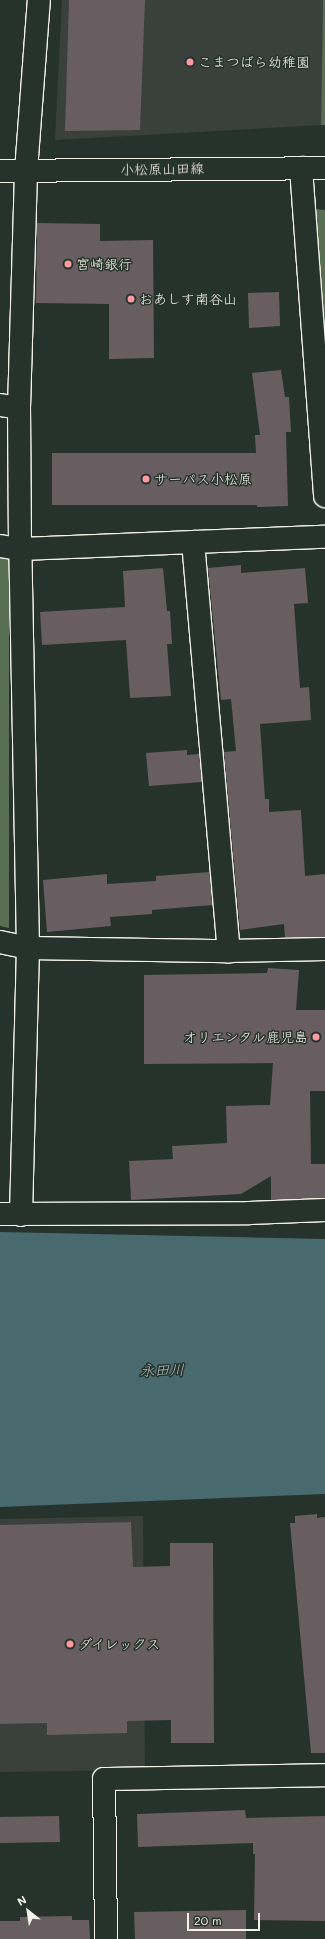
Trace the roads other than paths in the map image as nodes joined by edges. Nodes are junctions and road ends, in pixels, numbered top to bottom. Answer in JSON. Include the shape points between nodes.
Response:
{"nodes":[{"id":1,"x":39,"y":0,"type":"edge"},
{"id":2,"x":302,"y":168,"type":"junction"},
{"id":3,"x":325,"y":168,"type":"edge"},
{"id":4,"x":0,"y":171,"type":"edge"},
{"id":5,"x":26,"y":171,"type":"junction"},
{"id":6,"x":10,"y":406,"type":"edge"},
{"id":7,"x":325,"y":496,"type":"edge"},
{"id":8,"x":325,"y":537,"type":"edge"},
{"id":9,"x":193,"y":542,"type":"junction"},
{"id":10,"x":10,"y":547,"type":"edge"},
{"id":11,"x":0,"y":942,"type":"edge"},
{"id":12,"x":28,"y":948,"type":"junction"},
{"id":13,"x":325,"y":949,"type":"edge"},
{"id":14,"x":229,"y":951,"type":"junction"},
{"id":15,"x":325,"y":1210,"type":"edge"},
{"id":16,"x":10,"y":1214,"type":"edge"},
{"id":17,"x":325,"y":1775,"type":"edge"},
{"id":18,"x":106,"y":1939,"type":"edge"}],
"edges":[{"from":1,"to":5,"type":"street"},
{"from":2,"to":3,"type":"street","name":"小松原山田線"},
{"from":2,"to":5,"type":"street","name":"小松原山田線"},
{"from":2,"to":7,"type":"street"},
{"from":4,"to":5,"type":"street","name":"小松原山田線"},
{"from":5,"to":6,"type":"street"},
{"from":6,"to":10,"type":"street"},
{"from":8,"to":9,"type":"street"},
{"from":9,"to":10,"type":"street"},
{"from":9,"to":14,"type":"street"},
{"from":10,"to":12,"type":"street"},
{"from":11,"to":12,"type":"street"},
{"from":12,"to":14,"type":"street"},
{"from":12,"to":16,"type":"street"},
{"from":13,"to":14,"type":"street"},
{"from":15,"to":16,"type":"street","via":[[249,1213]]},
{"from":17,"to":18,"type":"street","via":[[104,1779]]}]}
